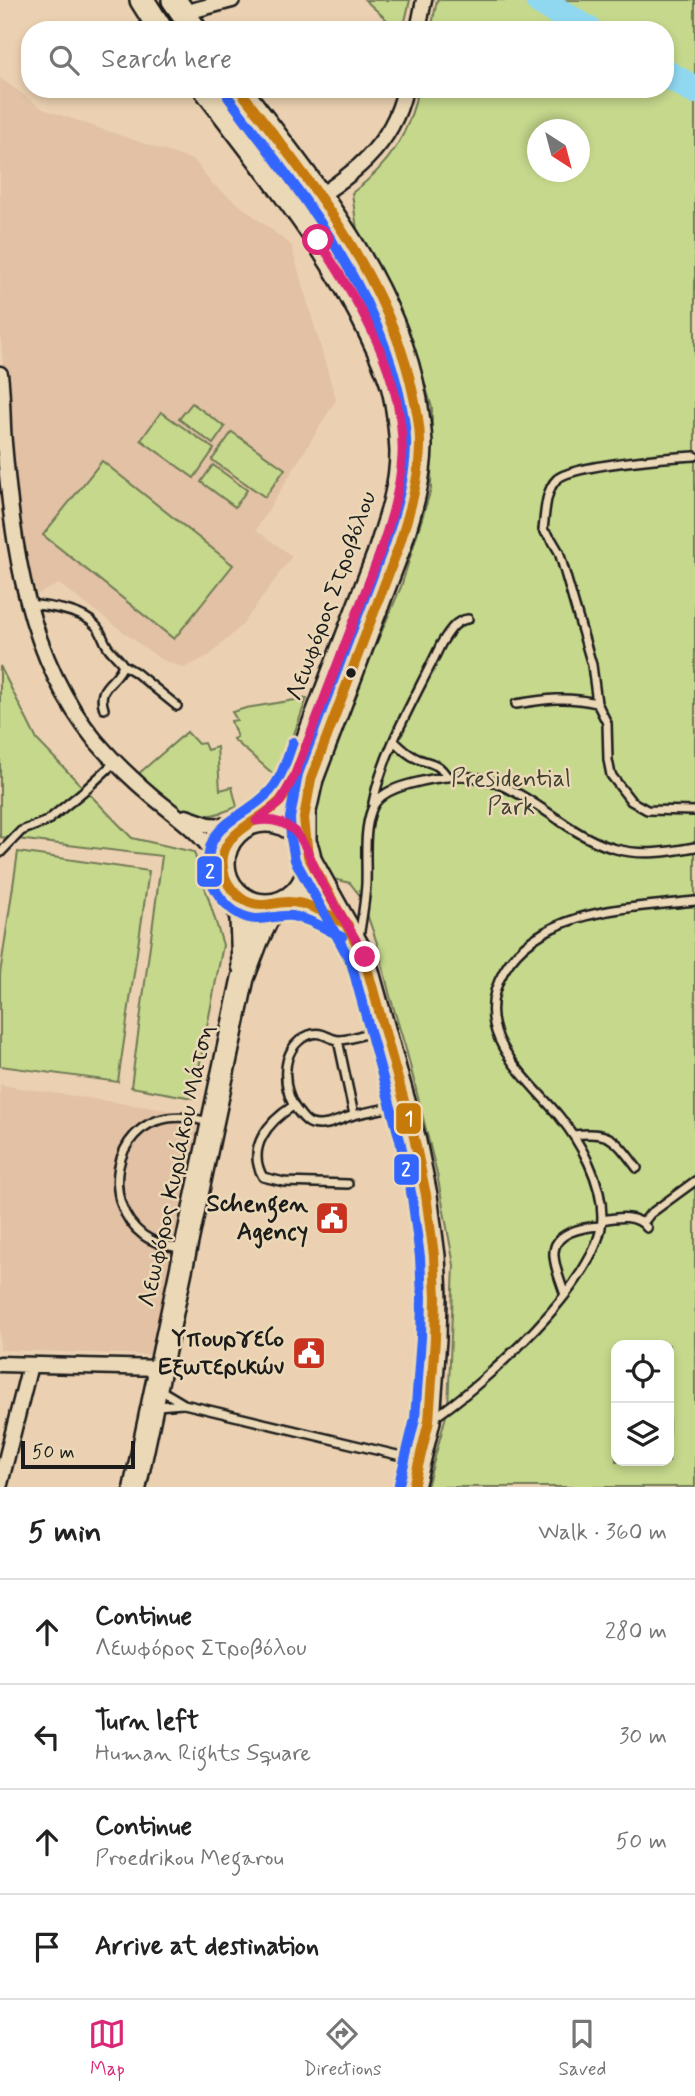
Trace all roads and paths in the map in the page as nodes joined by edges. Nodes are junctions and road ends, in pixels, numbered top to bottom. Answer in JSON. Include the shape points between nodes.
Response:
{"nodes":[{"id":1,"x":142,"y":0,"type":"edge"},
{"id":2,"x":232,"y":0,"type":"edge"},
{"id":3,"x":425,"y":0,"type":"edge"},
{"id":4,"x":184,"y":14,"type":"edge"},
{"id":5,"x":155,"y":21,"type":"edge"},
{"id":6,"x":420,"y":21,"type":"edge"},
{"id":7,"x":213,"y":98,"type":"edge"},
{"id":8,"x":246,"y":98,"type":"edge"},
{"id":9,"x":402,"y":98,"type":"edge"},
{"id":10,"x":320,"y":196,"type":"junction"},
{"id":11,"x":298,"y":210,"type":"junction"},
{"id":12,"x":0,"y":374,"type":"edge"},
{"id":13,"x":695,"y":456,"type":"edge"},
{"id":14,"x":0,"y":524,"type":"edge"},
{"id":15,"x":14,"y":538,"type":"junction"},
{"id":16,"x":27,"y":604,"type":"junction"},
{"id":17,"x":468,"y":619,"type":"dead end"},
{"id":18,"x":122,"y":665,"type":"junction"},
{"id":19,"x":597,"y":703,"type":"junction"},
{"id":20,"x":516,"y":704,"type":"dead end"},
{"id":21,"x":177,"y":706,"type":"dead end"},
{"id":22,"x":104,"y":709,"type":"dead end"},
{"id":23,"x":394,"y":741,"type":"junction"},
{"id":24,"x":115,"y":762,"type":"junction"},
{"id":25,"x":447,"y":777,"type":"junction"},
{"id":26,"x":166,"y":807,"type":"junction"},
{"id":27,"x":371,"y":810,"type":"junction"},
{"id":28,"x":695,"y":811,"type":"edge"},
{"id":29,"x":249,"y":824,"type":"junction"},
{"id":30,"x":695,"y":846,"type":"edge"},
{"id":31,"x":306,"y":850,"type":"junction"},
{"id":32,"x":0,"y":853,"type":"edge"},
{"id":33,"x":223,"y":868,"type":"junction"},
{"id":34,"x":235,"y":893,"type":"junction"},
{"id":35,"x":695,"y":901,"type":"edge"},
{"id":36,"x":280,"y":903,"type":"junction"},
{"id":37,"x":353,"y":934,"type":"junction"},
{"id":38,"x":243,"y":978,"type":"junction"},
{"id":39,"x":384,"y":1027,"type":"junction"},
{"id":40,"x":338,"y":1040,"type":"junction"},
{"id":41,"x":405,"y":1104,"type":"junction"},
{"id":42,"x":293,"y":1106,"type":"junction"},
{"id":43,"x":354,"y":1115,"type":"junction"},
{"id":44,"x":211,"y":1123,"type":"junction"},
{"id":45,"x":573,"y":1135,"type":"junction"},
{"id":46,"x":636,"y":1168,"type":"dead end"},
{"id":47,"x":695,"y":1181,"type":"edge"},
{"id":48,"x":348,"y":1184,"type":"dead end"},
{"id":49,"x":602,"y":1223,"type":"junction"},
{"id":50,"x":187,"y":1250,"type":"junction"},
{"id":51,"x":565,"y":1295,"type":"junction"},
{"id":52,"x":0,"y":1364,"type":"edge"},
{"id":53,"x":30,"y":1365,"type":"junction"},
{"id":54,"x":161,"y":1368,"type":"junction"},
{"id":55,"x":155,"y":1398,"type":"junction"},
{"id":56,"x":184,"y":1404,"type":"junction"},
{"id":57,"x":429,"y":1421,"type":"junction"},
{"id":58,"x":420,"y":1460,"type":"junction"},
{"id":59,"x":0,"y":1484,"type":"edge"},
{"id":60,"x":135,"y":1487,"type":"edge"},
{"id":61,"x":413,"y":1487,"type":"edge"}],
"edges":[{"from":1,"to":5,"type":"main road"},
{"from":2,"to":4,"type":"street"},
{"from":3,"to":6,"type":"street"},
{"from":7,"to":11,"type":"main road","name":"Λεωφόρος Στροβόλου"},
{"from":8,"to":10,"type":"main road","name":"Λεωφόρος Στροβόλου"},
{"from":9,"to":10,"type":"street","via":[[396,120],[375,152]]},
{"from":10,"to":11,"type":"street"},
{"from":10,"to":31,"type":"main road","name":"Λεωφόρος Στροβόλου","via":[[356,253],[401,345],[420,445],[412,506],[400,546],[311,779],[304,811]]},
{"from":11,"to":29,"type":"main road","name":"Λεωφόρος Στροβόλου","via":[[336,267],[381,354],[394,387],[402,455],[391,519],[294,777],[280,802]]},
{"from":12,"to":15,"type":"street"},
{"from":13,"to":19,"type":"lane","via":[[582,469],[558,479],[550,492],[543,530],[559,552],[592,665]]},
{"from":14,"to":15,"type":"street"},
{"from":15,"to":16,"type":"street"},
{"from":16,"to":18,"type":"lane","via":[[54,607],[90,620]]},
{"from":16,"to":24,"type":"street","via":[[74,711]]},
{"from":17,"to":23,"type":"lane","via":[[461,619],[441,644]]},
{"from":18,"to":21,"type":"lane"},
{"from":18,"to":22,"type":"lane","via":[[103,691]]},
{"from":19,"to":20,"type":"lane","via":[[552,698]]},
{"from":19,"to":28,"type":"lane","via":[[607,723],[609,769],[625,795],[647,810]]},
{"from":23,"to":25,"type":"lane","via":[[416,758],[434,762]]},
{"from":23,"to":27,"type":"lane","via":[[377,780]]},
{"from":24,"to":26,"type":"street"},
{"from":24,"to":32,"type":"lane","via":[[47,821],[22,831]]},
{"from":25,"to":27,"type":"lane","via":[[392,790]]},
{"from":25,"to":30,"type":"lane","via":[[486,779],[506,786],[589,839],[614,849],[656,853]]},
{"from":26,"to":29,"type":"street","via":[[209,825]]},
{"from":26,"to":33,"type":"street","via":[[204,839]]},
{"from":27,"to":37,"type":"lane","via":[[365,900]]},
{"from":29,"to":31,"type":"main road","via":[[272,820],[287,825]]},
{"from":29,"to":33,"type":"main road","via":[[227,845]]},
{"from":31,"to":36,"type":"main road","via":[[305,880]]},
{"from":31,"to":37,"type":"main road"},
{"from":33,"to":34,"type":"main road"},
{"from":34,"to":36,"type":"main road","via":[[257,905]]},
{"from":34,"to":38,"type":"main road","name":"Λεωφόρος Κυριάκου Μάτση","via":[[241,919]]},
{"from":35,"to":45,"type":"lane","via":[[581,916],[520,950],[505,968],[492,1006],[498,1040]]},
{"from":36,"to":37,"type":"main road","via":[[315,909]]},
{"from":36,"to":38,"type":"main road","name":"Λεωφόρος Κυριάκου Μάτση","via":[[257,941]]},
{"from":37,"to":39,"type":"main road"},
{"from":38,"to":44,"type":"main road","name":"Λεωφόρος Κυριάκου Μάτση"},
{"from":39,"to":40,"type":"lane"},
{"from":39,"to":41,"type":"main road"},
{"from":40,"to":42,"type":"lane","via":[[321,1033],[307,1036],[295,1046],[285,1081]]},
{"from":40,"to":43,"type":"lane"},
{"from":41,"to":43,"type":"lane"},
{"from":41,"to":57,"type":"main road","via":[[426,1195],[433,1256],[435,1339]]},
{"from":42,"to":43,"type":"lane","via":[[310,1124],[324,1125]]},
{"from":42,"to":48,"type":"lane","via":[[269,1126],[258,1146],[257,1167],[263,1177]]},
{"from":44,"to":50,"type":"main road","name":"Λεωφόρος Κυριάκου Μάτση"},
{"from":44,"to":50,"type":"lane","via":[[190,1116],[149,1125],[132,1139],[118,1168],[116,1187],[130,1222],[162,1245]]},
{"from":45,"to":46,"type":"lane","via":[[594,1133],[614,1139]]},
{"from":45,"to":49,"type":"lane","via":[[598,1188]]},
{"from":47,"to":49,"type":"lane","via":[[650,1214],[645,1226],[632,1218],[616,1217]]},
{"from":49,"to":51,"type":"lane","via":[[593,1251]]},
{"from":49,"to":51,"type":"lane","via":[[570,1233],[554,1249]]},
{"from":50,"to":54,"type":"main road","name":"Λεωφόρος Κυριάκου Μάτση"},
{"from":51,"to":57,"type":"lane","via":[[497,1365]]},
{"from":52,"to":53,"type":"street"},
{"from":53,"to":54,"type":"street"},
{"from":53,"to":59,"type":"street"},
{"from":54,"to":55,"type":"main road","name":"Λεωφόρος Κυριάκου Μάτση"},
{"from":55,"to":56,"type":"lane","via":[[160,1406]]},
{"from":55,"to":56,"type":"lane","via":[[164,1392]]},
{"from":55,"to":60,"type":"main road","name":"Λεωφόρος Κυριάκου Μάτση"},
{"from":56,"to":58,"type":"lane"},
{"from":57,"to":58,"type":"main road"},
{"from":58,"to":61,"type":"main road"}]}
